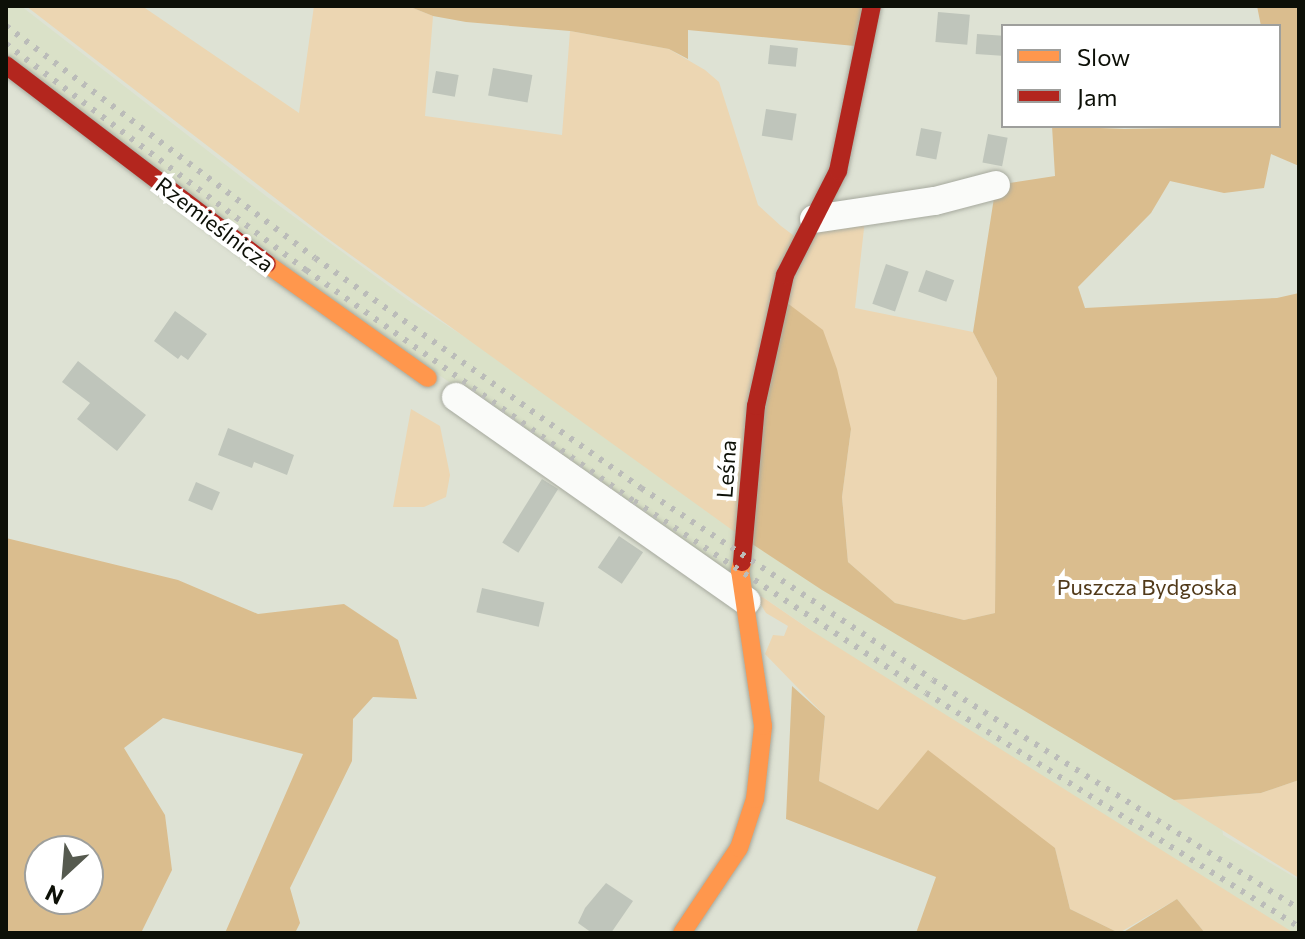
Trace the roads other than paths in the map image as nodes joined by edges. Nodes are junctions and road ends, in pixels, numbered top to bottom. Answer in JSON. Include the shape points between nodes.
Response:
{"nodes":[{"id":1,"x":872,"y":6,"type":"edge"},
{"id":2,"x":6,"y":65,"type":"edge"},
{"id":3,"x":996,"y":185,"type":"dead end"},
{"id":4,"x":814,"y":219,"type":"junction"},
{"id":5,"x":428,"y":378,"type":"dead end"},
{"id":6,"x":456,"y":397,"type":"dead end"},
{"id":7,"x":746,"y":601,"type":"junction"},
{"id":8,"x":682,"y":933,"type":"edge"}],
"edges":[{"from":1,"to":4,"type":"street","name":"Leśna","via":[[838,171]]},
{"from":2,"to":5,"type":"street","name":"Rzemieślnicza","via":[[283,276]]},
{"from":3,"to":4,"type":"street","via":[[935,201]]},
{"from":4,"to":7,"type":"street","name":"Leśna","via":[[785,275],[764,363],[740,571]]},
{"from":6,"to":7,"type":"street"},
{"from":7,"to":8,"type":"street","name":"Leśna","via":[[763,726],[755,799],[739,848]]}]}
